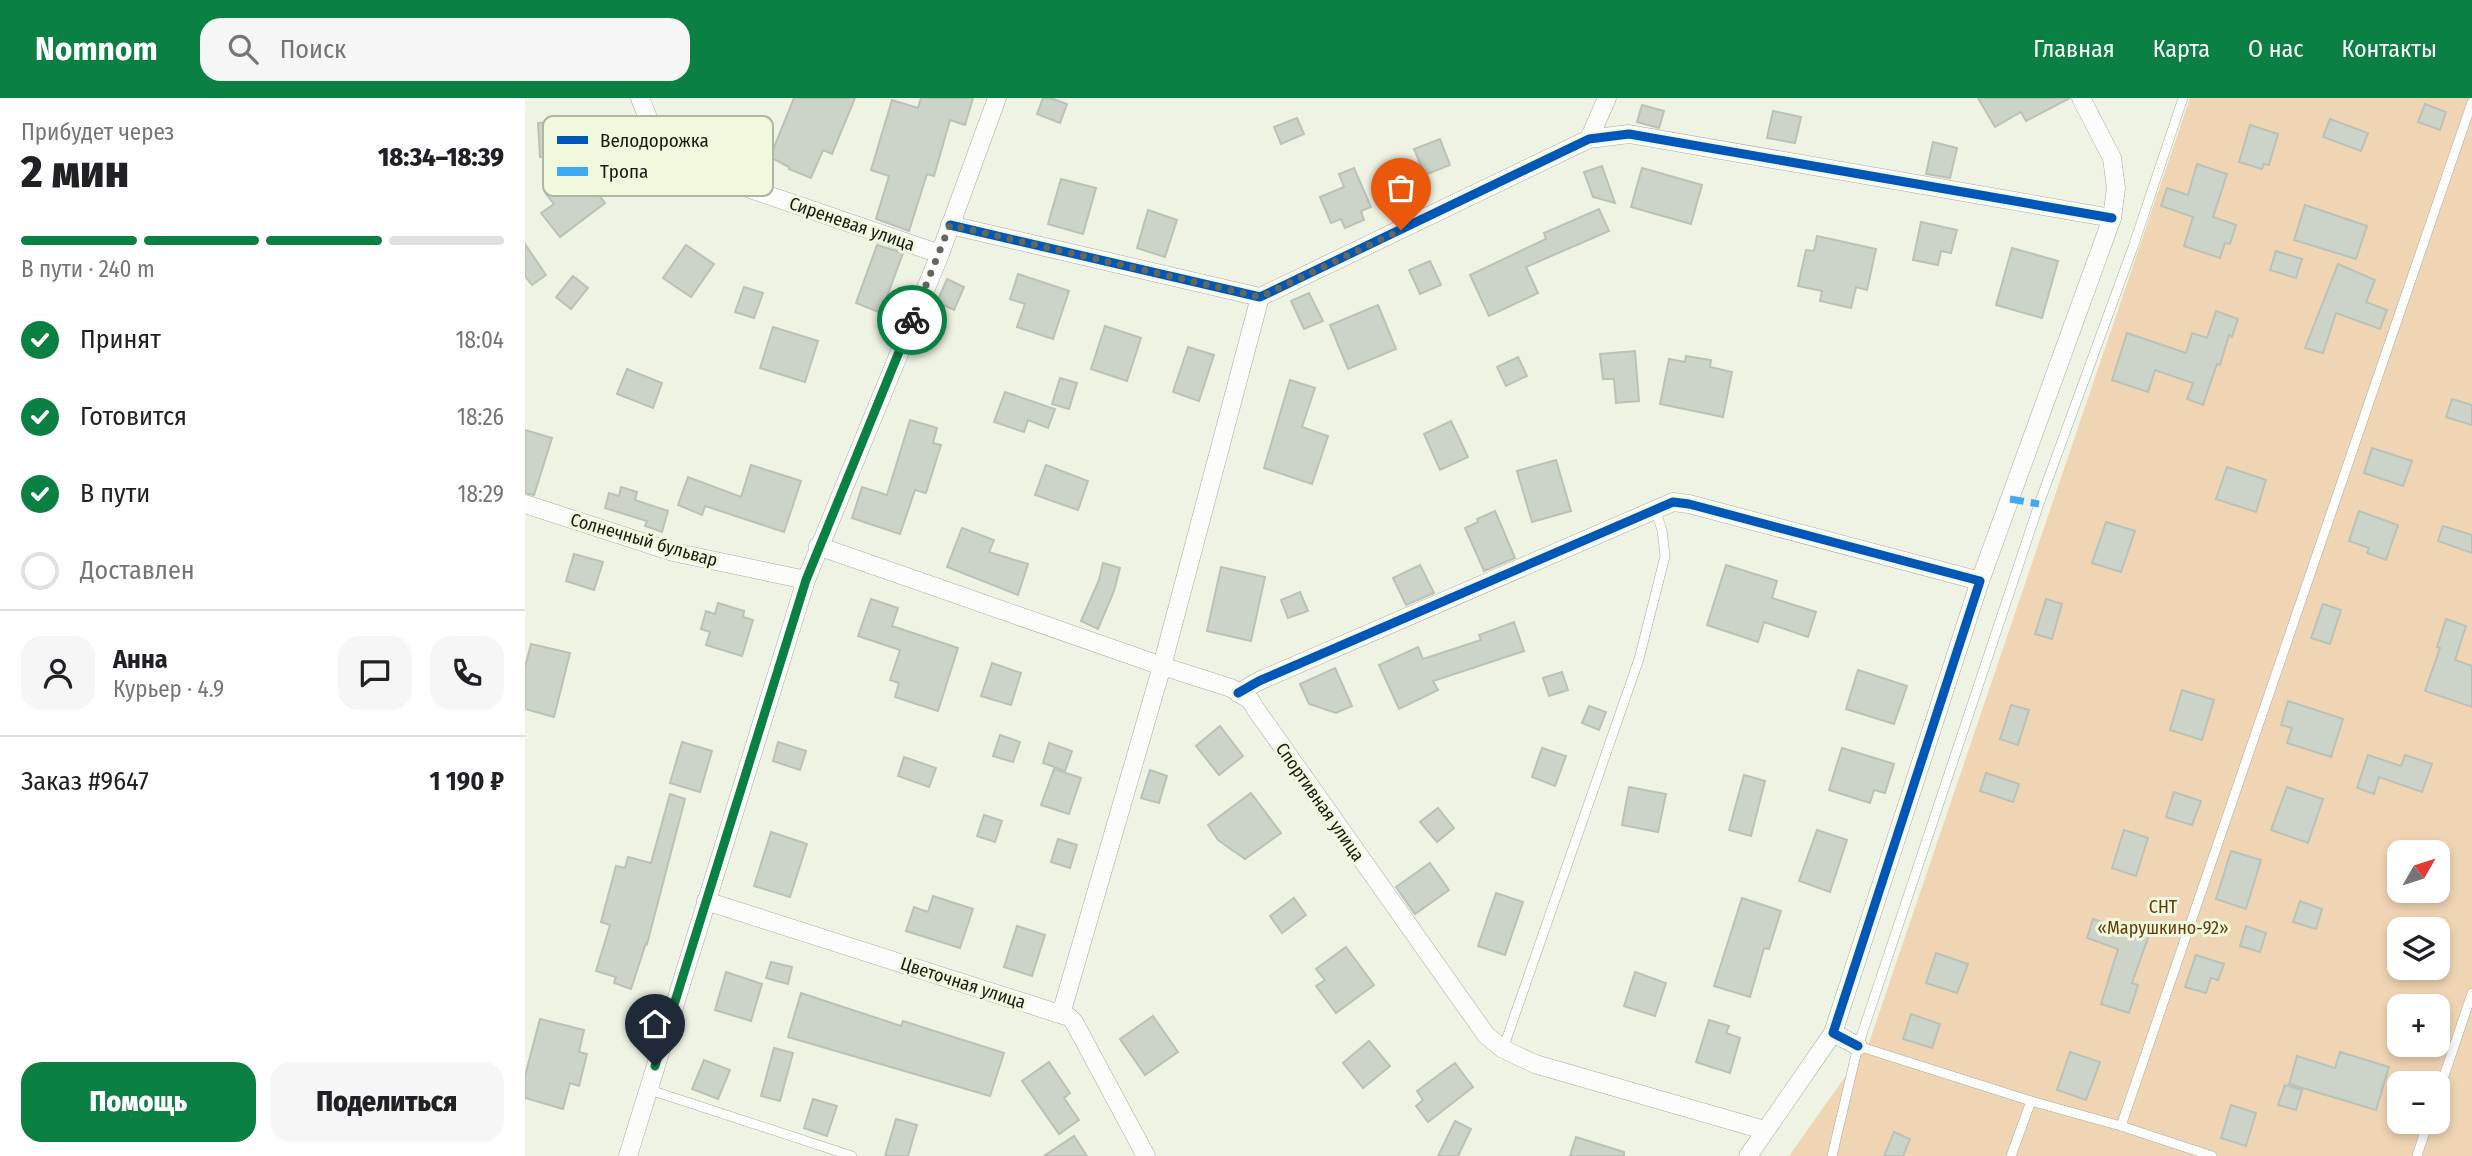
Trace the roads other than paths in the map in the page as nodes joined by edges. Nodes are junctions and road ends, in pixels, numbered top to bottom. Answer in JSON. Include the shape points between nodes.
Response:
{"nodes":[{"id":1,"x":640,"y":98,"type":"edge"},
{"id":2,"x":997,"y":98,"type":"edge"},
{"id":3,"x":1607,"y":98,"type":"edge"},
{"id":4,"x":2081,"y":98,"type":"edge"},
{"id":5,"x":2183,"y":98,"type":"edge"},
{"id":6,"x":2472,"y":102,"type":"edge"},
{"id":7,"x":647,"y":116,"type":"edge"},
{"id":8,"x":1589,"y":139,"type":"junction"},
{"id":9,"x":771,"y":196,"type":"edge"},
{"id":10,"x":2112,"y":218,"type":"junction"},
{"id":11,"x":950,"y":225,"type":"junction"},
{"id":12,"x":940,"y":254,"type":"junction"},
{"id":13,"x":1260,"y":297,"type":"junction"},
{"id":14,"x":525,"y":505,"type":"edge"},
{"id":15,"x":1655,"y":509,"type":"junction"},
{"id":16,"x":818,"y":546,"type":"junction"},
{"id":17,"x":806,"y":580,"type":"junction"},
{"id":18,"x":1980,"y":581,"type":"junction"},
{"id":19,"x":1162,"y":666,"type":"junction"},
{"id":20,"x":1238,"y":693,"type":"junction"},
{"id":21,"x":706,"y":901,"type":"junction"},
{"id":22,"x":2472,"y":993,"type":"edge"},
{"id":23,"x":1061,"y":1014,"type":"junction"},
{"id":24,"x":1833,"y":1033,"type":"junction"},
{"id":25,"x":1858,"y":1046,"type":"junction"},
{"id":26,"x":1503,"y":1049,"type":"junction"},
{"id":27,"x":2446,"y":1071,"type":"edge"},
{"id":28,"x":647,"y":1089,"type":"junction"},
{"id":29,"x":2031,"y":1101,"type":"junction"},
{"id":30,"x":2121,"y":1126,"type":"junction"},
{"id":31,"x":1764,"y":1130,"type":"junction"},
{"id":32,"x":2424,"y":1134,"type":"edge"},
{"id":33,"x":628,"y":1156,"type":"edge"},
{"id":34,"x":852,"y":1156,"type":"edge"},
{"id":35,"x":1146,"y":1156,"type":"edge"},
{"id":36,"x":1748,"y":1156,"type":"edge"},
{"id":37,"x":1832,"y":1156,"type":"edge"},
{"id":38,"x":2011,"y":1156,"type":"edge"},
{"id":39,"x":2211,"y":1156,"type":"edge"},
{"id":40,"x":2417,"y":1156,"type":"edge"}],
"edges":[{"from":1,"to":7,"type":"street","name":"Сиреневая улица"},
{"from":2,"to":11,"type":"street"},
{"from":3,"to":8,"type":"street"},
{"from":4,"to":10,"type":"street","via":[[2112,158],[2116,188]]},
{"from":5,"to":25,"type":"lane","via":[[2039,504]]},
{"from":6,"to":30,"type":"lane"},
{"from":8,"to":10,"type":"street","via":[[1639,135]]},
{"from":8,"to":13,"type":"street"},
{"from":9,"to":12,"type":"street","name":"Сиреневая улица"},
{"from":10,"to":18,"type":"street"},
{"from":11,"to":12,"type":"street"},
{"from":11,"to":13,"type":"street"},
{"from":12,"to":16,"type":"street"},
{"from":13,"to":19,"type":"street"},
{"from":14,"to":17,"type":"street","name":"Солнечный бульвар","via":[[673,552]]},
{"from":15,"to":18,"type":"street","via":[[1673,502],[1689,504]]},
{"from":15,"to":20,"type":"street"},
{"from":15,"to":26,"type":"lane","via":[[1665,556],[1639,659]]},
{"from":16,"to":17,"type":"street"},
{"from":16,"to":19,"type":"street","name":"Спортивная улица"},
{"from":17,"to":21,"type":"street"},
{"from":18,"to":24,"type":"street"},
{"from":19,"to":20,"type":"street","name":"Спортивная улица"},
{"from":19,"to":23,"type":"street"},
{"from":20,"to":26,"type":"street","name":"Спортивная улица","via":[[1257,710],[1477,1025]]},
{"from":21,"to":23,"type":"street","name":"Цветочная улица"},
{"from":21,"to":28,"type":"street"},
{"from":22,"to":27,"type":"lane"},
{"from":23,"to":35,"type":"street","via":[[1073,1022]]},
{"from":24,"to":25,"type":"street"},
{"from":24,"to":31,"type":"street"},
{"from":25,"to":29,"type":"lane"},
{"from":25,"to":37,"type":"lane"},
{"from":26,"to":31,"type":"street","name":"Спортивная улица","via":[[1535,1064]]},
{"from":28,"to":33,"type":"street"},
{"from":28,"to":34,"type":"lane"},
{"from":29,"to":30,"type":"lane"},
{"from":29,"to":38,"type":"lane"},
{"from":30,"to":39,"type":"lane"},
{"from":31,"to":36,"type":"street"},
{"from":32,"to":40,"type":"lane"}]}
